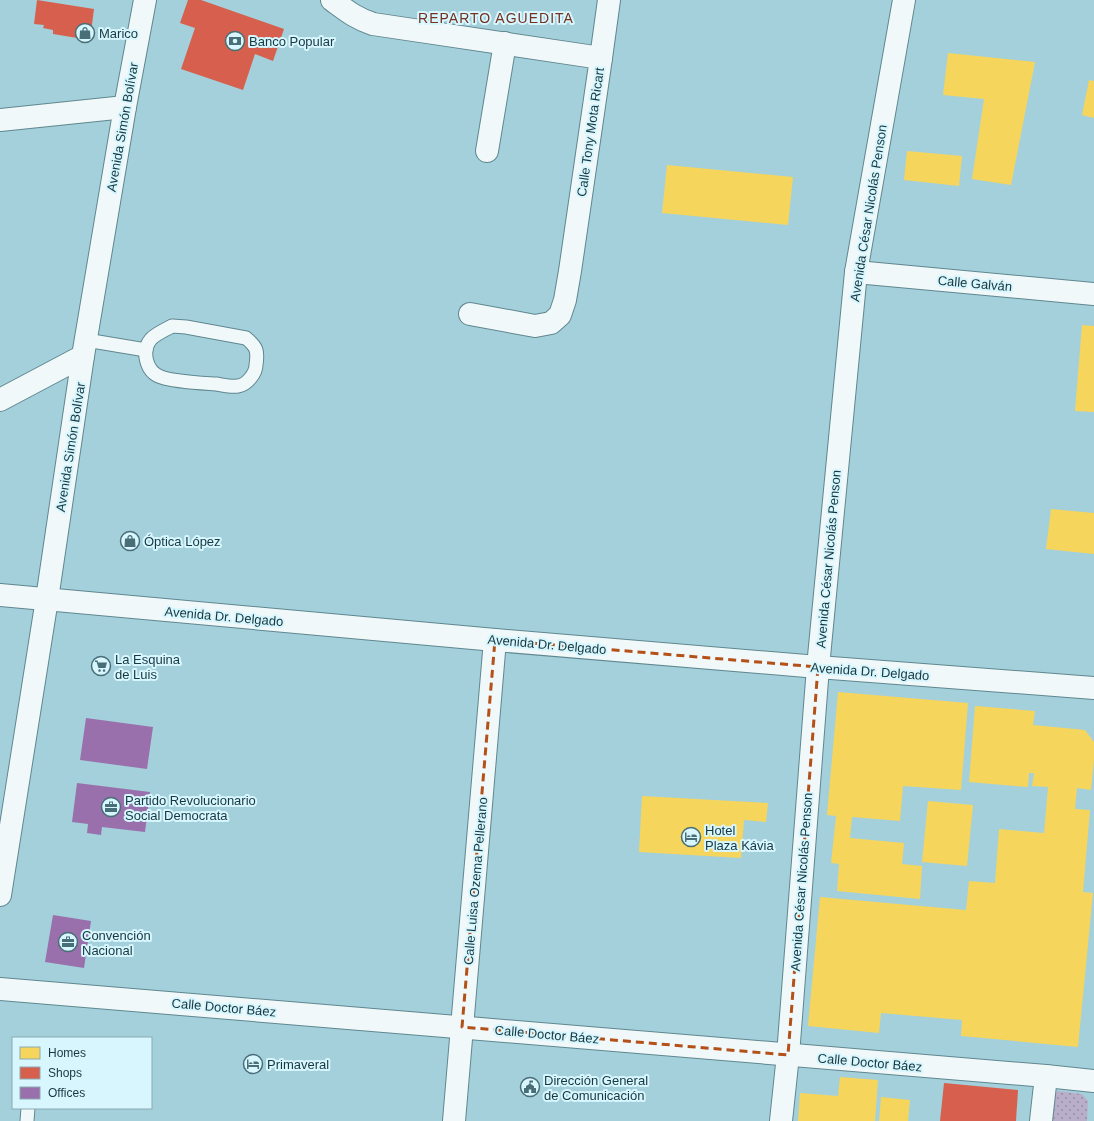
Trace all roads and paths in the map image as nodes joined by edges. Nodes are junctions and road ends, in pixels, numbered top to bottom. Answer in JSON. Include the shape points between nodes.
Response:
{"nodes":[{"id":1,"x":145,"y":0,"type":"edge"},
{"id":2,"x":332,"y":0,"type":"edge"},
{"id":3,"x":609,"y":0,"type":"edge"},
{"id":4,"x":904,"y":0,"type":"edge"},
{"id":5,"x":505,"y":42,"type":"junction"},
{"id":6,"x":601,"y":58,"type":"junction"},
{"id":7,"x":125,"y":107,"type":"junction"},
{"id":8,"x":0,"y":120,"type":"edge"},
{"id":9,"x":487,"y":151,"type":"dead end"},
{"id":10,"x":856,"y":272,"type":"junction"},
{"id":11,"x":1094,"y":294,"type":"edge"},
{"id":12,"x":470,"y":314,"type":"dead end"},
{"id":13,"x":84,"y":348,"type":"junction"},
{"id":14,"x":146,"y":350,"type":"junction"},
{"id":15,"x":0,"y":400,"type":"edge"},
{"id":16,"x":0,"y":595,"type":"edge"},
{"id":17,"x":47,"y":600,"type":"junction"},
{"id":18,"x":495,"y":640,"type":"junction"},
{"id":19,"x":818,"y":667,"type":"junction"},
{"id":20,"x":1094,"y":688,"type":"edge"},
{"id":21,"x":0,"y":895,"type":"edge"},
{"id":22,"x":0,"y":989,"type":"edge"},
{"id":23,"x":462,"y":1027,"type":"junction"},
{"id":24,"x":788,"y":1055,"type":"junction"},
{"id":25,"x":1046,"y":1076,"type":"junction"},
{"id":26,"x":1094,"y":1081,"type":"edge"},
{"id":27,"x":28,"y":1109,"type":"edge"},
{"id":28,"x":27,"y":1121,"type":"edge"},
{"id":29,"x":454,"y":1121,"type":"edge"},
{"id":30,"x":781,"y":1121,"type":"edge"},
{"id":31,"x":1041,"y":1121,"type":"edge"}],
"edges":[{"from":1,"to":7,"type":"street","name":"Avenida Simón Bolívar"},
{"from":2,"to":5,"type":"street","name":"Calle Tony Mota Ricart","via":[[349,13],[373,24]]},
{"from":3,"to":6,"type":"street"},
{"from":4,"to":10,"type":"street","name":"Avenida César Nicolás Penson"},
{"from":5,"to":6,"type":"street","name":"Calle Tony Mota Ricart"},
{"from":5,"to":9,"type":"street"},
{"from":6,"to":12,"type":"street","name":"Calle Tony Mota Ricart","via":[[570,271],[560,315],[551,323],[535,326]]},
{"from":7,"to":8,"type":"street"},
{"from":7,"to":13,"type":"street","name":"Avenida Simón Bolívar"},
{"from":10,"to":11,"type":"street","name":"Calle Galván"},
{"from":10,"to":19,"type":"street","name":"Avenida César Nicolás Penson"},
{"from":13,"to":14,"type":"lane"},
{"from":13,"to":15,"type":"street"},
{"from":13,"to":17,"type":"street","name":"Avenida Simón Bolívar"},
{"from":14,"to":14,"type":"lane","via":[[146,363],[152,371],[160,377],[172,380],[238,386],[248,381],[256,368],[257,355],[254,344],[246,338],[186,327],[172,326],[159,332],[150,340]]},
{"from":16,"to":17,"type":"street","name":"Avenida Dr. Delgado"},
{"from":17,"to":18,"type":"street","name":"Avenida Dr. Delgado"},
{"from":17,"to":21,"type":"street","name":"Avenida Simón Bolívar"},
{"from":18,"to":19,"type":"street","name":"Avenida Dr. Delgado"},
{"from":18,"to":23,"type":"street","name":"Calle Luisa Ozema Pellerano"},
{"from":19,"to":20,"type":"street","name":"Avenida Dr. Delgado"},
{"from":19,"to":24,"type":"street","name":"Avenida César Nicolás Penson"},
{"from":22,"to":23,"type":"street","name":"Calle Doctor Báez"},
{"from":23,"to":24,"type":"street","name":"Calle Doctor Báez"},
{"from":23,"to":29,"type":"street","name":"Calle Luisa Ozema Pellerano"},
{"from":24,"to":25,"type":"street","name":"Calle Doctor Báez"},
{"from":24,"to":30,"type":"street","name":"Avenida César Nicolás Penson"},
{"from":25,"to":26,"type":"street","name":"Calle Doctor Báez"},
{"from":25,"to":31,"type":"street"},
{"from":27,"to":28,"type":"lane"}]}
